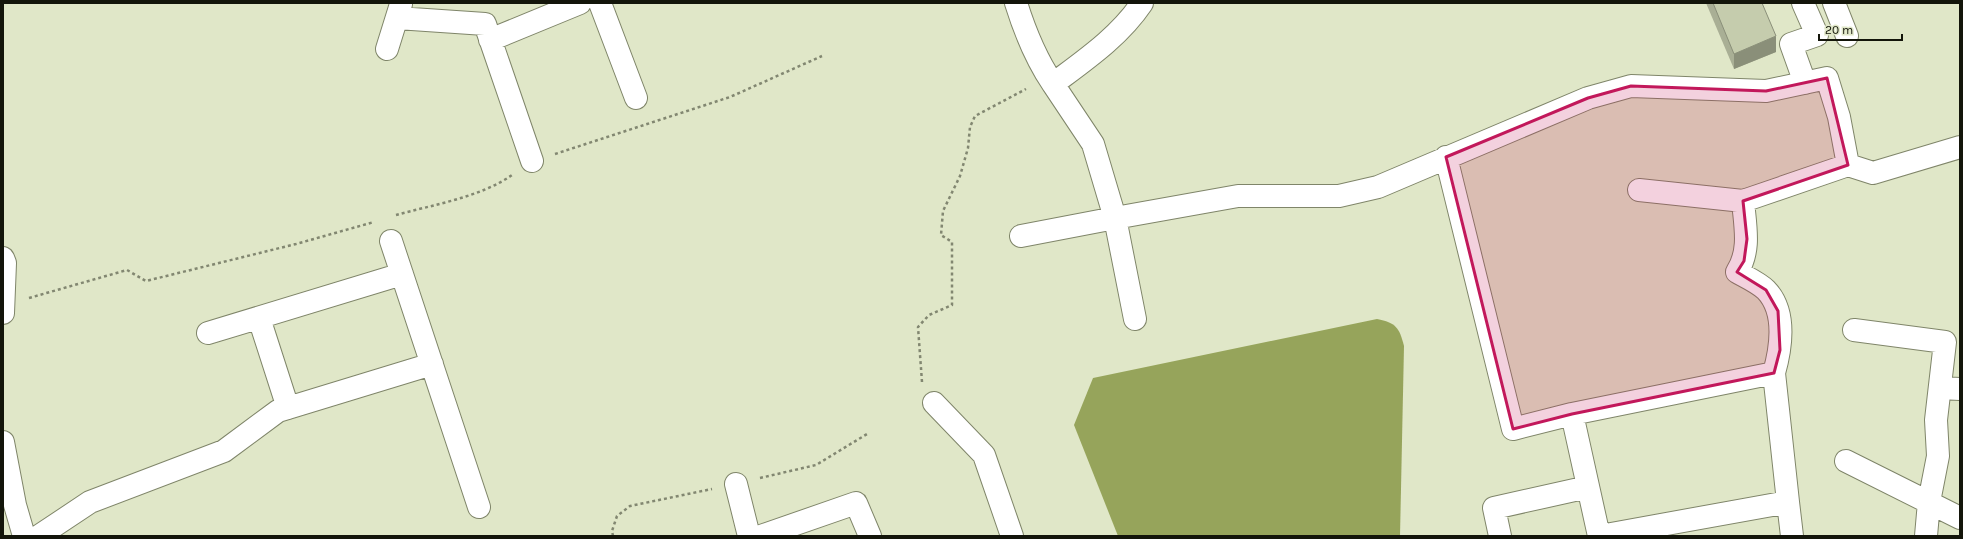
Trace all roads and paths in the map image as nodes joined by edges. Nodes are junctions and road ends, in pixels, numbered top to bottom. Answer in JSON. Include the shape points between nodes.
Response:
{"nodes":[{"id":1,"x":580,"y":3,"type":"edge"},
{"id":2,"x":600,"y":3,"type":"edge"},
{"id":3,"x":1016,"y":3,"type":"edge"},
{"id":4,"x":1142,"y":3,"type":"edge"},
{"id":5,"x":1803,"y":3,"type":"edge"},
{"id":6,"x":1834,"y":3,"type":"edge"},
{"id":7,"x":399,"y":11,"type":"edge"},
{"id":8,"x":1847,"y":36,"type":"dead end"},
{"id":9,"x":490,"y":40,"type":"junction"},
{"id":10,"x":387,"y":49,"type":"dead end"},
{"id":11,"x":822,"y":56,"type":"dead end"},
{"id":12,"x":1050,"y":80,"type":"junction"},
{"id":13,"x":1805,"y":83,"type":"junction"},
{"id":14,"x":636,"y":98,"type":"dead end"},
{"id":15,"x":1960,"y":147,"type":"edge"},
{"id":16,"x":1446,"y":158,"type":"junction"},
{"id":17,"x":532,"y":161,"type":"junction"},
{"id":18,"x":1848,"y":165,"type":"junction"},
{"id":19,"x":1639,"y":190,"type":"dead end"},
{"id":20,"x":1742,"y":200,"type":"junction"},
{"id":21,"x":393,"y":216,"type":"dead end"},
{"id":22,"x":1115,"y":218,"type":"junction"},
{"id":23,"x":378,"y":221,"type":"dead end"},
{"id":24,"x":1021,"y":236,"type":"dead end"},
{"id":25,"x":392,"y":241,"type":"dead end"},
{"id":26,"x":3,"y":258,"type":"edge"},
{"id":27,"x":402,"y":274,"type":"junction"},
{"id":28,"x":4,"y":309,"type":"edge"},
{"id":29,"x":260,"y":318,"type":"junction"},
{"id":30,"x":1135,"y":319,"type":"dead end"},
{"id":31,"x":1854,"y":330,"type":"dead end"},
{"id":32,"x":208,"y":333,"type":"dead end"},
{"id":33,"x":432,"y":364,"type":"junction"},
{"id":34,"x":1774,"y":374,"type":"junction"},
{"id":35,"x":1950,"y":388,"type":"edge"},
{"id":36,"x":934,"y":402,"type":"joint"},
{"id":37,"x":288,"y":408,"type":"junction"},
{"id":38,"x":1572,"y":414,"type":"junction"},
{"id":39,"x":3,"y":442,"type":"edge"},
{"id":40,"x":1846,"y":461,"type":"dead end"},
{"id":41,"x":736,"y":484,"type":"dead end"},
{"id":42,"x":1588,"y":487,"type":"junction"},
{"id":43,"x":1788,"y":502,"type":"junction"},
{"id":44,"x":1929,"y":502,"type":"junction"},
{"id":45,"x":479,"y":507,"type":"dead end"},
{"id":46,"x":1960,"y":518,"type":"edge"},
{"id":47,"x":24,"y":536,"type":"edge"},
{"id":48,"x":39,"y":536,"type":"edge"},
{"id":49,"x":749,"y":536,"type":"edge"},
{"id":50,"x":761,"y":536,"type":"edge"},
{"id":51,"x":870,"y":536,"type":"edge"},
{"id":52,"x":1012,"y":536,"type":"edge"},
{"id":53,"x":1500,"y":536,"type":"edge"},
{"id":54,"x":1599,"y":536,"type":"edge"},
{"id":55,"x":1792,"y":536,"type":"edge"},
{"id":56,"x":1926,"y":536,"type":"edge"}],
"edges":[{"from":1,"to":9,"type":"street"},
{"from":2,"to":14,"type":"street"},
{"from":3,"to":12,"type":"street","via":[[1024,28]]},
{"from":4,"to":12,"type":"street","via":[[1103,46]]},
{"from":5,"to":13,"type":"street","via":[[1817,35],[1791,44]]},
{"from":6,"to":8,"type":"street"},
{"from":7,"to":9,"type":"street","via":[[485,24]]},
{"from":7,"to":10,"type":"street"},
{"from":9,"to":17,"type":"street"},
{"from":11,"to":17,"type":"path","via":[[730,97]]},
{"from":12,"to":22,"type":"street","via":[[1093,144]]},
{"from":12,"to":36,"type":"path","via":[[975,116],[970,127],[968,148],[960,176],[943,211],[941,235],[952,242],[952,305],[929,315],[918,327],[923,393]]},
{"from":13,"to":16,"type":"street","via":[[1766,90],[1631,86],[1588,98]]},
{"from":13,"to":18,"type":"street","via":[[1827,78],[1839,117]]},
{"from":15,"to":18,"type":"street","via":[[1873,173]]},
{"from":16,"to":22,"type":"street","via":[[1378,187],[1339,196],[1238,196]]},
{"from":16,"to":38,"type":"street","via":[[1513,429]]},
{"from":17,"to":21,"type":"path","via":[[503,182]]},
{"from":18,"to":20,"type":"street"},
{"from":19,"to":20,"type":"street"},
{"from":20,"to":34,"type":"street","via":[[1747,239],[1744,261],[1737,272],[1766,290],[1778,311],[1780,350]]},
{"from":22,"to":24,"type":"street"},
{"from":22,"to":30,"type":"street"},
{"from":23,"to":28,"type":"path","via":[[146,281],[127,270]]},
{"from":25,"to":27,"type":"street"},
{"from":26,"to":28,"type":"street"},
{"from":27,"to":29,"type":"street"},
{"from":27,"to":33,"type":"street"},
{"from":29,"to":32,"type":"street"},
{"from":29,"to":37,"type":"street"},
{"from":31,"to":35,"type":"street","via":[[1945,342]]},
{"from":33,"to":37,"type":"street"},
{"from":33,"to":45,"type":"street"},
{"from":34,"to":38,"type":"street"},
{"from":34,"to":43,"type":"street"},
{"from":35,"to":44,"type":"street","via":[[1936,420],[1938,456]]},
{"from":36,"to":52,"type":"street","via":[[984,455]]},
{"from":37,"to":48,"type":"street","via":[[278,411],[224,450],[90,502]]},
{"from":38,"to":42,"type":"street"},
{"from":39,"to":47,"type":"street","via":[[15,505]]},
{"from":40,"to":44,"type":"street"},
{"from":41,"to":49,"type":"street"},
{"from":42,"to":53,"type":"street","via":[[1494,508]]},
{"from":42,"to":54,"type":"street"},
{"from":43,"to":54,"type":"street"},
{"from":43,"to":55,"type":"street"},
{"from":44,"to":46,"type":"street"},
{"from":44,"to":56,"type":"street"},
{"from":50,"to":51,"type":"street","via":[[856,503]]}]}
